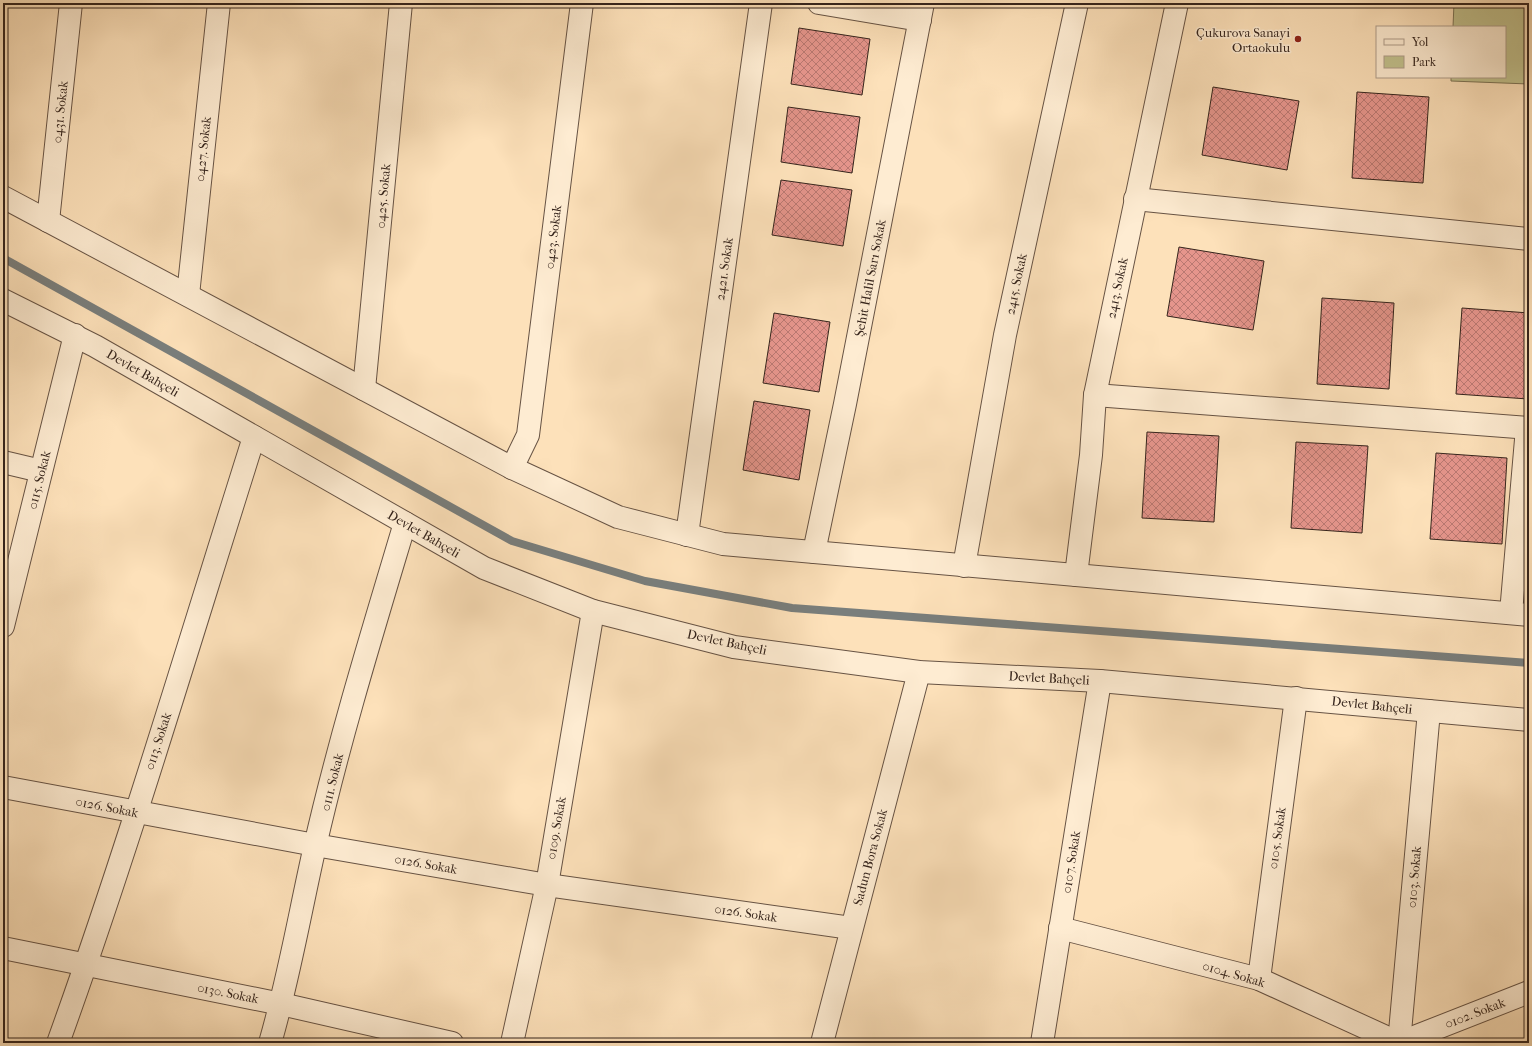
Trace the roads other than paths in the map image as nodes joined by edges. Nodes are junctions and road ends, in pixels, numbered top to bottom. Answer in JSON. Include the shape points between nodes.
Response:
{"nodes":[{"id":1,"x":71,"y":3,"type":"edge"},
{"id":2,"x":219,"y":3,"type":"edge"},
{"id":3,"x":401,"y":3,"type":"edge"},
{"id":4,"x":582,"y":3,"type":"edge"},
{"id":5,"x":761,"y":3,"type":"edge"},
{"id":6,"x":818,"y":3,"type":"edge"},
{"id":7,"x":1077,"y":3,"type":"edge"},
{"id":8,"x":1177,"y":3,"type":"edge"},
{"id":9,"x":922,"y":11,"type":"edge"},
{"id":10,"x":3,"y":197,"type":"edge"},
{"id":11,"x":1135,"y":199,"type":"junction"},
{"id":12,"x":48,"y":221,"type":"junction"},
{"id":13,"x":1529,"y":239,"type":"edge"},
{"id":14,"x":188,"y":295,"type":"junction"},
{"id":15,"x":3,"y":300,"type":"edge"},
{"id":16,"x":75,"y":335,"type":"junction"},
{"id":17,"x":364,"y":389,"type":"junction"},
{"id":18,"x":1095,"y":395,"type":"junction"},
{"id":19,"x":1528,"y":428,"type":"edge"},
{"id":20,"x":254,"y":437,"type":"junction"},
{"id":21,"x":3,"y":462,"type":"edge"},
{"id":22,"x":512,"y":468,"type":"junction"},
{"id":23,"x":41,"y":471,"type":"junction"},
{"id":24,"x":405,"y":523,"type":"junction"},
{"id":25,"x":687,"y":535,"type":"junction"},
{"id":26,"x":814,"y":552,"type":"junction"},
{"id":27,"x":964,"y":566,"type":"junction"},
{"id":28,"x":1076,"y":575,"type":"junction"},
{"id":29,"x":593,"y":611,"type":"junction"},
{"id":30,"x":1520,"y":614,"type":"edge"},
{"id":31,"x":3,"y":624,"type":"edge"},
{"id":32,"x":919,"y":672,"type":"junction"},
{"id":33,"x":1100,"y":680,"type":"junction"},
{"id":34,"x":1296,"y":698,"type":"junction"},
{"id":35,"x":1429,"y":711,"type":"junction"},
{"id":36,"x":1529,"y":720,"type":"edge"},
{"id":37,"x":3,"y":787,"type":"edge"},
{"id":38,"x":136,"y":813,"type":"junction"},
{"id":39,"x":315,"y":846,"type":"junction"},
{"id":40,"x":547,"y":885,"type":"junction"},
{"id":41,"x":851,"y":928,"type":"junction"},
{"id":42,"x":1060,"y":928,"type":"junction"},
{"id":43,"x":3,"y":948,"type":"edge"},
{"id":44,"x":87,"y":964,"type":"junction"},
{"id":45,"x":1258,"y":979,"type":"junction"},
{"id":46,"x":1529,"y":992,"type":"edge"},
{"id":47,"x":281,"y":1004,"type":"junction"},
{"id":48,"x":58,"y":1043,"type":"edge"},
{"id":49,"x":270,"y":1043,"type":"edge"},
{"id":50,"x":452,"y":1043,"type":"edge"},
{"id":51,"x":512,"y":1043,"type":"edge"},
{"id":52,"x":822,"y":1043,"type":"edge"},
{"id":53,"x":1042,"y":1043,"type":"edge"},
{"id":54,"x":1399,"y":1043,"type":"edge"}],
"edges":[{"from":1,"to":12,"type":"street","name":"0431. Sokak"},
{"from":2,"to":14,"type":"street","name":"0427. Sokak"},
{"from":3,"to":17,"type":"street","name":"0425. Sokak"},
{"from":4,"to":22,"type":"street","name":"0423. Sokak","via":[[528,435]]},
{"from":5,"to":25,"type":"street","name":"2421. Sokak"},
{"from":6,"to":9,"type":"street"},
{"from":7,"to":27,"type":"street","name":"2415. Sokak","via":[[1005,335]]},
{"from":8,"to":11,"type":"street","name":"2413. Sokak"},
{"from":9,"to":26,"type":"street","name":"Şehit Halil Sarı Sokak"},
{"from":10,"to":12,"type":"street"},
{"from":11,"to":13,"type":"street"},
{"from":11,"to":18,"type":"street","name":"2413. Sokak"},
{"from":12,"to":14,"type":"street"},
{"from":14,"to":17,"type":"street"},
{"from":15,"to":16,"type":"street","name":"Devlet Bahçeli"},
{"from":16,"to":20,"type":"street","name":"Devlet Bahçeli"},
{"from":16,"to":23,"type":"street","name":"0115. Sokak"},
{"from":17,"to":22,"type":"street"},
{"from":18,"to":19,"type":"street"},
{"from":18,"to":28,"type":"street","name":"2413. Sokak","via":[[1092,455]]},
{"from":19,"to":30,"type":"street"},
{"from":20,"to":24,"type":"street","name":"Devlet Bahçeli"},
{"from":20,"to":38,"type":"street","name":"0113. Sokak"},
{"from":21,"to":23,"type":"street"},
{"from":22,"to":25,"type":"street","via":[[618,517]]},
{"from":23,"to":31,"type":"street","name":"0115. Sokak"},
{"from":24,"to":29,"type":"street","name":"Devlet Bahçeli","via":[[484,568]]},
{"from":24,"to":39,"type":"street","name":"0111. Sokak","via":[[361,669]]},
{"from":25,"to":26,"type":"street","via":[[723,544]]},
{"from":26,"to":27,"type":"street"},
{"from":27,"to":28,"type":"street"},
{"from":28,"to":30,"type":"street"},
{"from":29,"to":32,"type":"street","name":"Devlet Bahçeli","via":[[734,646]]},
{"from":29,"to":40,"type":"street","name":"0109. Sokak"},
{"from":32,"to":33,"type":"street","name":"Devlet Bahçeli"},
{"from":32,"to":41,"type":"street","name":"Sadun Bora Sokak"},
{"from":33,"to":34,"type":"street","name":"Devlet Bahçeli"},
{"from":33,"to":42,"type":"street","name":"0107. Sokak"},
{"from":34,"to":35,"type":"street","name":"Devlet Bahçeli"},
{"from":34,"to":45,"type":"street","name":"0105. Sokak"},
{"from":35,"to":36,"type":"street","name":"Devlet Bahçeli"},
{"from":35,"to":54,"type":"street","name":"0103. Sokak"},
{"from":37,"to":38,"type":"street","name":"0126. Sokak"},
{"from":38,"to":39,"type":"street","name":"0126. Sokak"},
{"from":38,"to":44,"type":"street","name":"0113. Sokak"},
{"from":39,"to":40,"type":"street","name":"0126. Sokak"},
{"from":39,"to":47,"type":"street","name":"0111. Sokak"},
{"from":40,"to":41,"type":"street","name":"0126. Sokak"},
{"from":40,"to":51,"type":"street","name":"0109. Sokak"},
{"from":41,"to":52,"type":"street","name":"Sadun Bora Sokak"},
{"from":42,"to":45,"type":"street","name":"0104. Sokak"},
{"from":42,"to":53,"type":"street","name":"0107. Sokak"},
{"from":43,"to":44,"type":"street","name":"0130. Sokak"},
{"from":44,"to":47,"type":"street","name":"0130. Sokak"},
{"from":44,"to":48,"type":"street","name":"0113. Sokak"},
{"from":45,"to":54,"type":"street","name":"0104. Sokak"},
{"from":46,"to":54,"type":"street","name":"0102. Sokak"},
{"from":47,"to":49,"type":"street","name":"0111. Sokak"},
{"from":47,"to":50,"type":"street","name":"0130. Sokak"}]}
